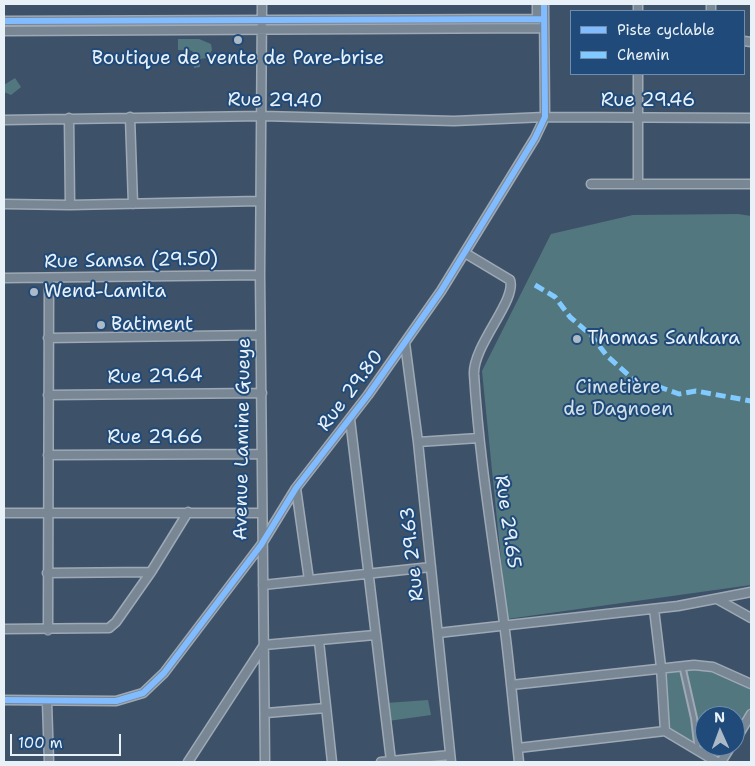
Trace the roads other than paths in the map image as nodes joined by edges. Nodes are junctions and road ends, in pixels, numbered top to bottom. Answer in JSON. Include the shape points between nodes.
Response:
{"nodes":[{"id":1,"x":262,"y":4,"type":"edge"},
{"id":2,"x":537,"y":4,"type":"edge"},
{"id":3,"x":544,"y":4,"type":"edge"},
{"id":4,"x":263,"y":20,"type":"junction"},
{"id":5,"x":4,"y":21,"type":"edge"},
{"id":6,"x":542,"y":22,"type":"junction"},
{"id":7,"x":262,"y":30,"type":"junction"},
{"id":8,"x":4,"y":31,"type":"edge"},
{"id":9,"x":638,"y":75,"type":"edge"},
{"id":10,"x":262,"y":116,"type":"junction"},
{"id":11,"x":130,"y":117,"type":"junction"},
{"id":12,"x":545,"y":117,"type":"junction"},
{"id":13,"x":638,"y":117,"type":"junction"},
{"id":14,"x":69,"y":118,"type":"junction"},
{"id":15,"x":751,"y":118,"type":"edge"},
{"id":16,"x":4,"y":120,"type":"edge"},
{"id":17,"x":591,"y":184,"type":"dead end"},
{"id":18,"x":638,"y":184,"type":"junction"},
{"id":19,"x":751,"y":184,"type":"edge"},
{"id":20,"x":260,"y":201,"type":"junction"},
{"id":21,"x":4,"y":204,"type":"edge"},
{"id":22,"x":133,"y":204,"type":"junction"},
{"id":23,"x":70,"y":206,"type":"junction"},
{"id":24,"x":466,"y":254,"type":"junction"},
{"id":25,"x":260,"y":275,"type":"junction"},
{"id":26,"x":4,"y":278,"type":"edge"},
{"id":27,"x":49,"y":278,"type":"junction"},
{"id":28,"x":260,"y":335,"type":"junction"},
{"id":29,"x":48,"y":338,"type":"junction"},
{"id":30,"x":405,"y":343,"type":"junction"},
{"id":31,"x":262,"y":392,"type":"junction"},
{"id":32,"x":48,"y":395,"type":"junction"},
{"id":33,"x":350,"y":419,"type":"junction"},
{"id":34,"x":479,"y":438,"type":"junction"},
{"id":35,"x":418,"y":442,"type":"junction"},
{"id":36,"x":262,"y":454,"type":"junction"},
{"id":37,"x":48,"y":455,"type":"junction"},
{"id":38,"x":296,"y":488,"type":"junction"},
{"id":39,"x":4,"y":512,"type":"edge"},
{"id":40,"x":188,"y":512,"type":"junction"},
{"id":41,"x":47,"y":513,"type":"junction"},
{"id":42,"x":262,"y":513,"type":"junction"},
{"id":43,"x":261,"y":545,"type":"junction"},
{"id":44,"x":431,"y":567,"type":"junction"},
{"id":45,"x":151,"y":572,"type":"junction"},
{"id":46,"x":47,"y":573,"type":"junction"},
{"id":47,"x":369,"y":574,"type":"junction"},
{"id":48,"x":309,"y":580,"type":"junction"},
{"id":49,"x":263,"y":584,"type":"junction"},
{"id":50,"x":751,"y":592,"type":"edge"},
{"id":51,"x":718,"y":599,"type":"junction"},
{"id":52,"x":654,"y":609,"type":"junction"},
{"id":53,"x":751,"y":618,"type":"edge"},
{"id":54,"x":504,"y":626,"type":"junction"},
{"id":55,"x":4,"y":629,"type":"edge"},
{"id":56,"x":48,"y":630,"type":"junction"},
{"id":57,"x":438,"y":633,"type":"junction"},
{"id":58,"x":375,"y":635,"type":"junction"},
{"id":59,"x":319,"y":641,"type":"junction"},
{"id":60,"x":264,"y":645,"type":"junction"},
{"id":61,"x":682,"y":665,"type":"junction"},
{"id":62,"x":661,"y":667,"type":"junction"},
{"id":63,"x":751,"y":684,"type":"edge"},
{"id":64,"x":511,"y":685,"type":"junction"},
{"id":65,"x":4,"y":700,"type":"edge"},
{"id":66,"x":47,"y":702,"type":"junction"},
{"id":67,"x":326,"y":708,"type":"junction"},
{"id":68,"x":266,"y":713,"type":"junction"},
{"id":69,"x":695,"y":726,"type":"edge"},
{"id":70,"x":664,"y":731,"type":"junction"},
{"id":71,"x":518,"y":748,"type":"junction"},
{"id":72,"x":695,"y":749,"type":"edge"},
{"id":73,"x":450,"y":759,"type":"edge"},
{"id":74,"x":391,"y":761,"type":"edge"},
{"id":75,"x":49,"y":762,"type":"edge"},
{"id":76,"x":188,"y":762,"type":"edge"},
{"id":77,"x":265,"y":762,"type":"edge"},
{"id":78,"x":332,"y":762,"type":"edge"},
{"id":79,"x":381,"y":762,"type":"edge"},
{"id":80,"x":519,"y":762,"type":"edge"}],
"edges":[{"from":1,"to":4,"type":"street","name":"Avenue Lamine Gueye"},
{"from":2,"to":6,"type":"street"},
{"from":3,"to":6,"type":"street"},
{"from":4,"to":5,"type":"street"},
{"from":4,"to":6,"type":"street"},
{"from":4,"to":7,"type":"street","name":"Avenue Lamine Gueye"},
{"from":6,"to":7,"type":"street"},
{"from":6,"to":12,"type":"street"},
{"from":7,"to":8,"type":"street"},
{"from":7,"to":10,"type":"street","name":"Avenue Lamine Gueye"},
{"from":9,"to":13,"type":"street"},
{"from":10,"to":11,"type":"street","name":"Rue 29.40"},
{"from":10,"to":12,"type":"street","name":"Rue 29.40","via":[[454,120]]},
{"from":10,"to":20,"type":"street","name":"Avenue Lamine Gueye"},
{"from":11,"to":14,"type":"street","name":"Rue 29.40"},
{"from":11,"to":22,"type":"street"},
{"from":12,"to":13,"type":"street","name":"Rue 29.46"},
{"from":12,"to":24,"type":"street","name":"Rue 29.80"},
{"from":13,"to":15,"type":"street","name":"Rue 29.46"},
{"from":13,"to":18,"type":"street"},
{"from":14,"to":16,"type":"street","name":"Rue 29.40"},
{"from":14,"to":23,"type":"street"},
{"from":17,"to":18,"type":"street"},
{"from":18,"to":19,"type":"street"},
{"from":20,"to":22,"type":"street"},
{"from":20,"to":25,"type":"street","name":"Avenue Lamine Gueye"},
{"from":21,"to":23,"type":"street"},
{"from":22,"to":23,"type":"street"},
{"from":24,"to":30,"type":"street","name":"Rue 29.80"},
{"from":24,"to":34,"type":"street","name":"Rue 29.65","via":[[510,280],[509,295],[475,360]]},
{"from":25,"to":27,"type":"street","name":"Rue Samsa (29.50)"},
{"from":25,"to":28,"type":"street","name":"Avenue Lamine Gueye"},
{"from":26,"to":27,"type":"street","name":"Rue Samsa (29.50)"},
{"from":27,"to":29,"type":"street"},
{"from":28,"to":29,"type":"street"},
{"from":28,"to":31,"type":"street","name":"Avenue Lamine Gueye"},
{"from":29,"to":32,"type":"street"},
{"from":30,"to":33,"type":"street","name":"Rue 29.80"},
{"from":30,"to":35,"type":"street","name":"Rue 29.63"},
{"from":31,"to":32,"type":"street","name":"Rue 29.64"},
{"from":31,"to":36,"type":"street","name":"Avenue Lamine Gueye"},
{"from":32,"to":37,"type":"street"},
{"from":33,"to":38,"type":"street","name":"Rue 29.80"},
{"from":33,"to":47,"type":"street"},
{"from":34,"to":35,"type":"street"},
{"from":34,"to":54,"type":"street","name":"Rue 29.65"},
{"from":35,"to":44,"type":"street","name":"Rue 29.63"},
{"from":36,"to":37,"type":"street","name":"Rue 29.66"},
{"from":36,"to":42,"type":"street","name":"Avenue Lamine Gueye"},
{"from":37,"to":41,"type":"street"},
{"from":38,"to":43,"type":"street","name":"Rue 29.80"},
{"from":38,"to":48,"type":"street"},
{"from":39,"to":41,"type":"street"},
{"from":40,"to":41,"type":"street"},
{"from":40,"to":42,"type":"street"},
{"from":40,"to":45,"type":"street"},
{"from":41,"to":46,"type":"street"},
{"from":42,"to":43,"type":"street","name":"Avenue Lamine Gueye"},
{"from":43,"to":49,"type":"street"},
{"from":43,"to":66,"type":"street","name":"Avenue Lamine Gueye","via":[[164,673],[143,693],[116,701]]},
{"from":44,"to":47,"type":"street"},
{"from":44,"to":57,"type":"street","name":"Rue 29.63"},
{"from":45,"to":46,"type":"street"},
{"from":45,"to":56,"type":"street","via":[[109,628]]},
{"from":46,"to":56,"type":"street"},
{"from":47,"to":48,"type":"street"},
{"from":47,"to":58,"type":"street"},
{"from":48,"to":49,"type":"street"},
{"from":49,"to":60,"type":"street"},
{"from":50,"to":51,"type":"street"},
{"from":51,"to":52,"type":"street"},
{"from":51,"to":53,"type":"street"},
{"from":52,"to":54,"type":"street"},
{"from":52,"to":62,"type":"street"},
{"from":54,"to":57,"type":"street"},
{"from":54,"to":64,"type":"street","name":"Rue 29.65"},
{"from":55,"to":56,"type":"street"},
{"from":57,"to":73,"type":"street","name":"Rue 29.63"},
{"from":58,"to":59,"type":"street"},
{"from":58,"to":74,"type":"street"},
{"from":59,"to":60,"type":"street"},
{"from":59,"to":67,"type":"street"},
{"from":60,"to":68,"type":"street"},
{"from":60,"to":76,"type":"street"},
{"from":61,"to":62,"type":"street"},
{"from":61,"to":63,"type":"street","via":[[713,667]]},
{"from":61,"to":69,"type":"lane"},
{"from":62,"to":64,"type":"street"},
{"from":62,"to":70,"type":"street"},
{"from":64,"to":71,"type":"street","name":"Rue 29.65"},
{"from":65,"to":66,"type":"street","name":"Avenue Lamine Gueye"},
{"from":66,"to":75,"type":"street"},
{"from":67,"to":68,"type":"street"},
{"from":67,"to":78,"type":"street"},
{"from":68,"to":77,"type":"street"},
{"from":70,"to":71,"type":"street"},
{"from":70,"to":72,"type":"street"},
{"from":71,"to":80,"type":"street","name":"Rue 29.65"},
{"from":73,"to":74,"type":"street"},
{"from":74,"to":79,"type":"street"}]}
